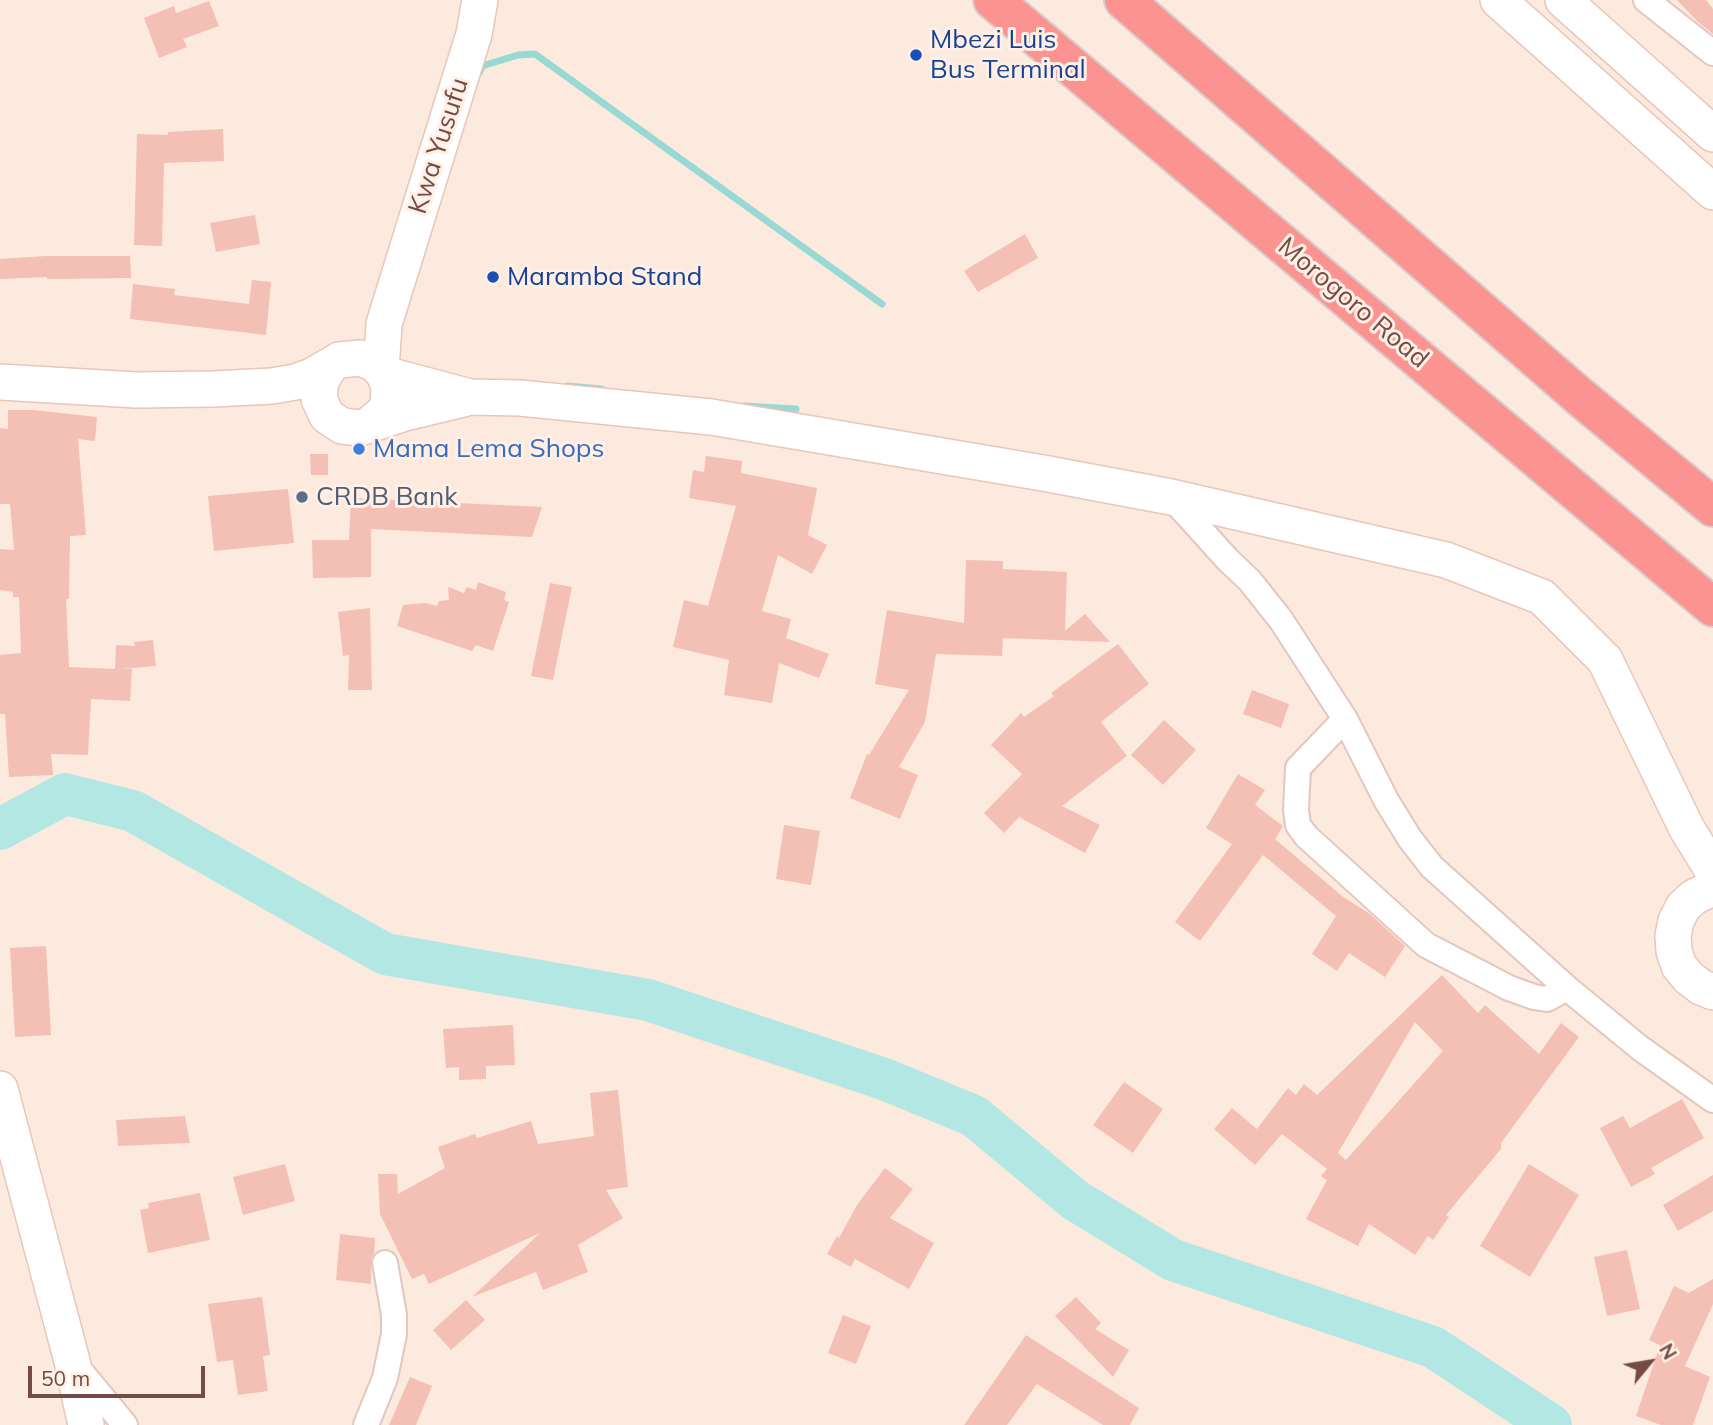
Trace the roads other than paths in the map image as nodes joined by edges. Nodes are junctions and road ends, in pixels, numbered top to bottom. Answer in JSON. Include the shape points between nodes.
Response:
{"nodes":[{"id":1,"x":480,"y":0,"type":"edge"},
{"id":2,"x":993,"y":0,"type":"edge"},
{"id":3,"x":1124,"y":0,"type":"edge"},
{"id":4,"x":1498,"y":0,"type":"edge"},
{"id":5,"x":1563,"y":0,"type":"edge"},
{"id":6,"x":1646,"y":0,"type":"edge"},
{"id":7,"x":1713,"y":53,"type":"edge"},
{"id":8,"x":1713,"y":134,"type":"edge"},
{"id":9,"x":1713,"y":192,"type":"edge"},
{"id":10,"x":393,"y":290,"type":"junction"},
{"id":11,"x":335,"y":363,"type":"junction"},
{"id":12,"x":383,"y":372,"type":"junction"},
{"id":13,"x":0,"y":382,"type":"edge"},
{"id":14,"x":214,"y":388,"type":"junction"},
{"id":15,"x":470,"y":397,"type":"junction"},
{"id":16,"x":334,"y":422,"type":"junction"},
{"id":17,"x":369,"y":425,"type":"junction"},
{"id":18,"x":1171,"y":497,"type":"junction"},
{"id":19,"x":1713,"y":507,"type":"edge"},
{"id":20,"x":1713,"y":607,"type":"edge"},
{"id":21,"x":1345,"y":719,"type":"junction"},
{"id":22,"x":1713,"y":871,"type":"edge"},
{"id":23,"x":1713,"y":888,"type":"edge"},
{"id":24,"x":1567,"y":989,"type":"junction"},
{"id":25,"x":1713,"y":992,"type":"edge"},
{"id":26,"x":0,"y":1089,"type":"edge"},
{"id":27,"x":1713,"y":1100,"type":"edge"},
{"id":28,"x":8,"y":1152,"type":"edge"},
{"id":29,"x":385,"y":1263,"type":"dead end"},
{"id":30,"x":72,"y":1361,"type":"junction"},
{"id":31,"x":86,"y":1425,"type":"edge"},
{"id":32,"x":125,"y":1425,"type":"edge"},
{"id":33,"x":366,"y":1425,"type":"edge"}],
"edges":[{"from":1,"to":10,"type":"street","name":"Kwa Yusufu","via":[[474,34]]},
{"from":2,"to":20,"type":"highway","name":"Morogoro Road"},
{"from":3,"to":19,"type":"highway"},
{"from":4,"to":9,"type":"street"},
{"from":5,"to":8,"type":"street"},
{"from":6,"to":7,"type":"street"},
{"from":10,"to":11,"type":"street","name":"Kwa Yusufu","via":[[370,334]]},
{"from":10,"to":12,"type":"street","name":"Kwa Yusufu","via":[[384,324]]},
{"from":11,"to":12,"type":"street","via":[[361,358]]},
{"from":11,"to":14,"type":"street","name":"Kwa Yusufu","via":[[295,382]]},
{"from":11,"to":16,"type":"street","via":[[319,389],[322,408]]},
{"from":12,"to":15,"type":"street"},
{"from":12,"to":17,"type":"street","via":[[389,387],[388,405]]},
{"from":13,"to":14,"type":"street","name":"Kwa Yusufu","via":[[136,390]]},
{"from":14,"to":16,"type":"street","name":"Kwa Yusufu"},
{"from":15,"to":17,"type":"street"},
{"from":15,"to":18,"type":"street","via":[[711,417]]},
{"from":16,"to":17,"type":"street","via":[[351,428]]},
{"from":18,"to":21,"type":"street","via":[[1262,594]]},
{"from":18,"to":22,"type":"street","via":[[1446,560],[1542,597],[1605,660],[1687,829]]},
{"from":21,"to":24,"type":"street","via":[[1386,800],[1432,866]]},
{"from":21,"to":24,"type":"street","via":[[1298,768],[1296,810],[1298,825],[1306,836],[1426,945],[1534,997],[1547,999]]},
{"from":23,"to":25,"type":"street","via":[[1684,907],[1673,936],[1679,966],[1701,988]]},
{"from":24,"to":27,"type":"street"},
{"from":26,"to":28,"type":"street"},
{"from":28,"to":30,"type":"street"},
{"from":29,"to":33,"type":"street","via":[[394,1334],[385,1378]]},
{"from":30,"to":31,"type":"street"},
{"from":30,"to":32,"type":"street"}]}
